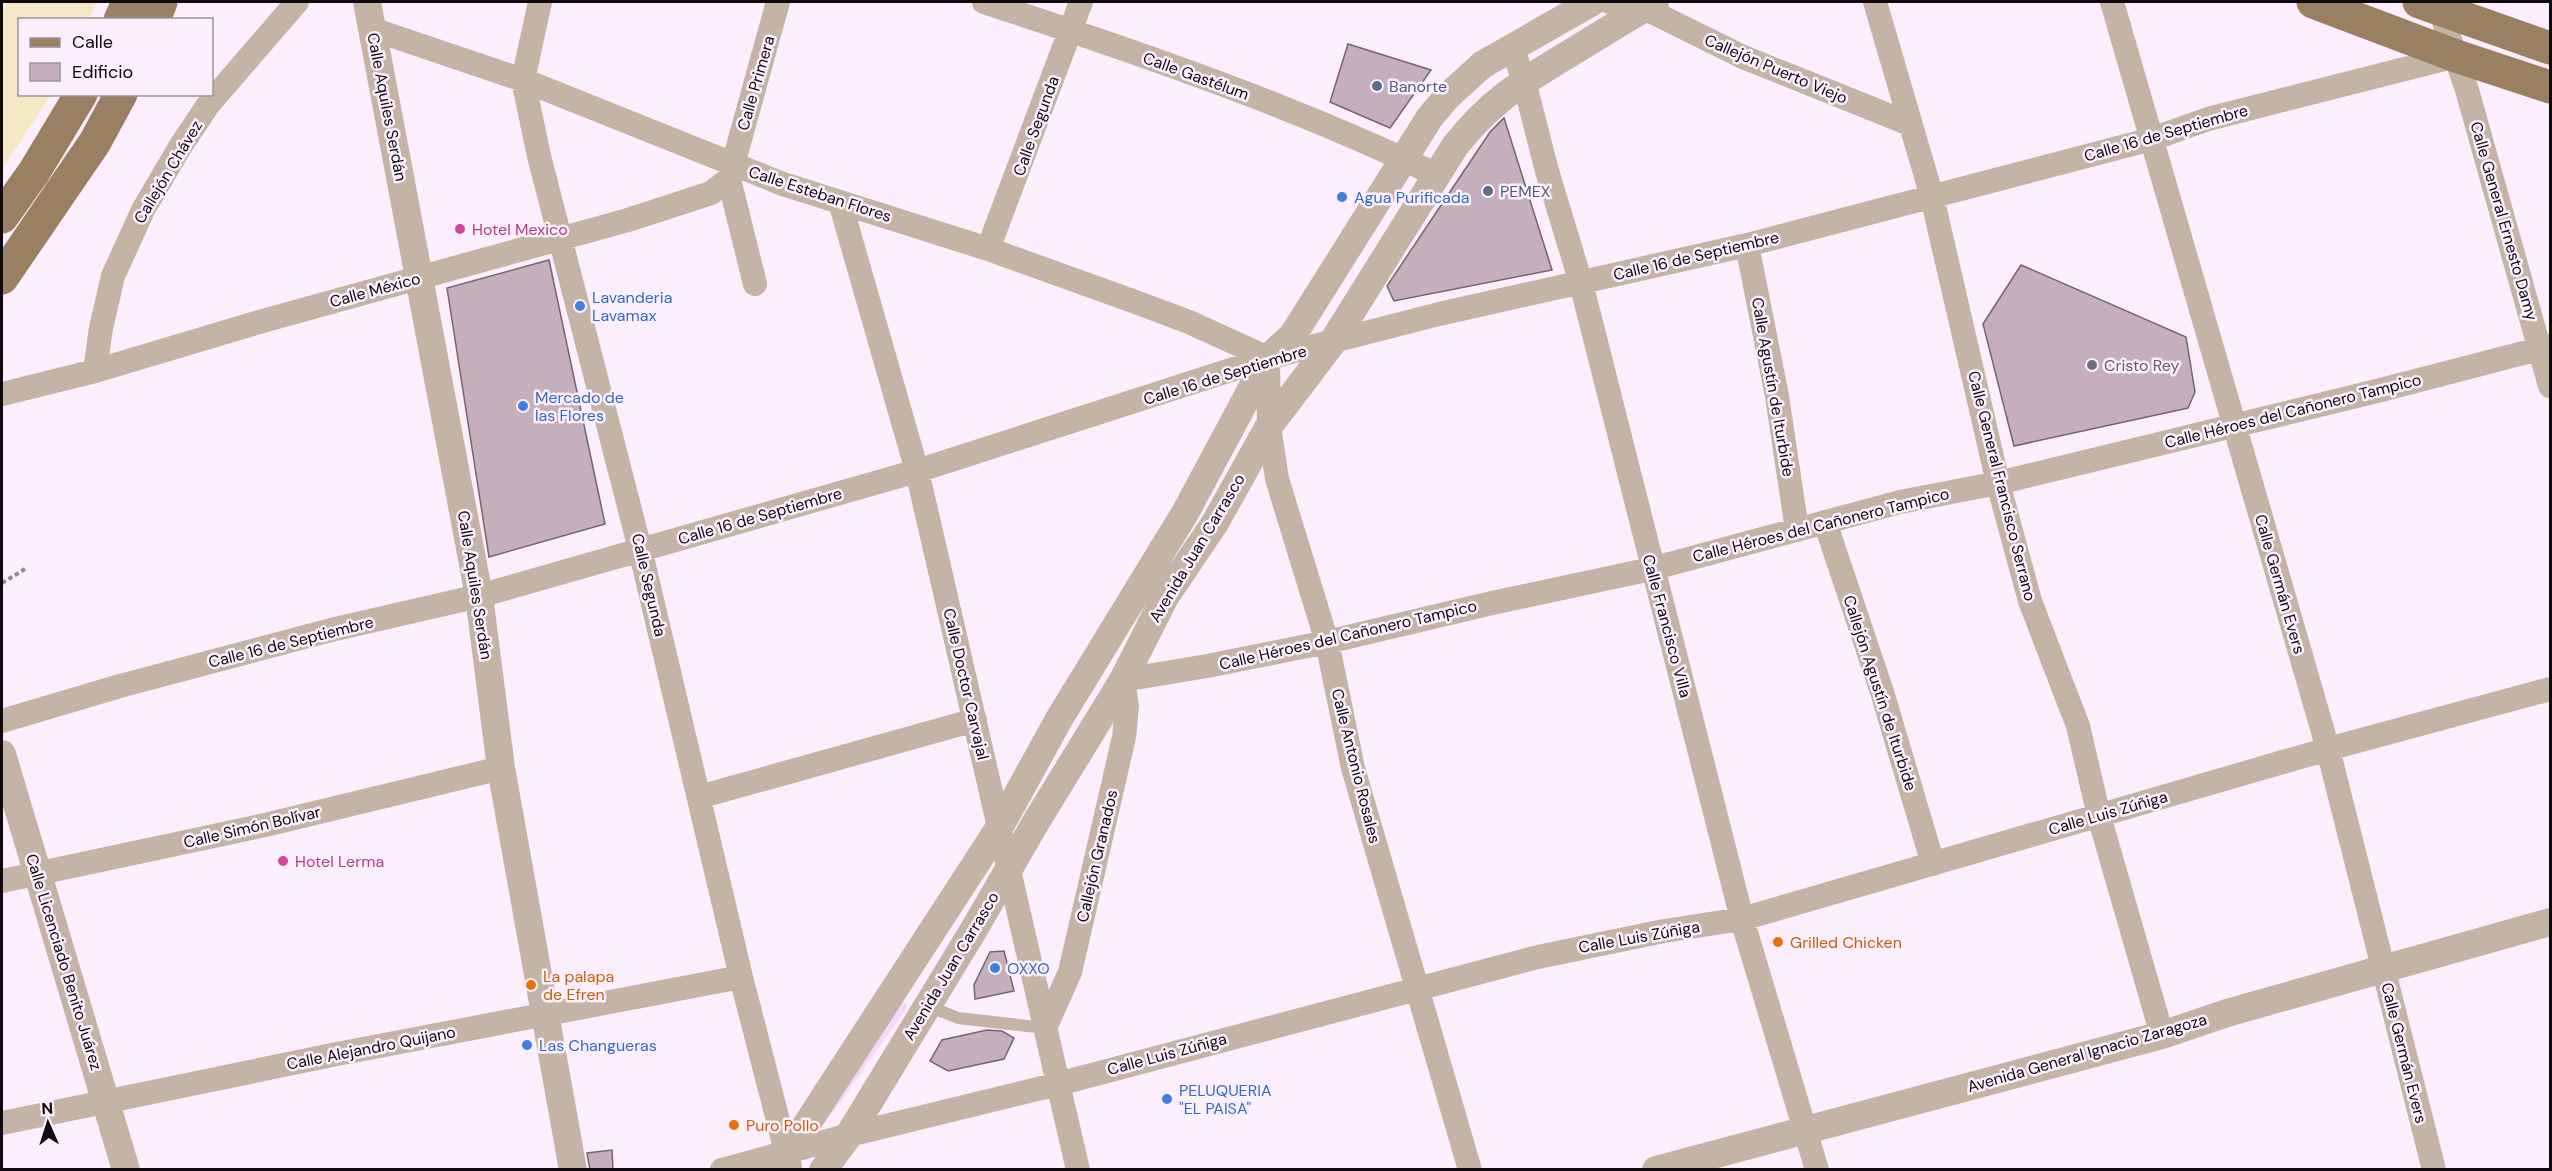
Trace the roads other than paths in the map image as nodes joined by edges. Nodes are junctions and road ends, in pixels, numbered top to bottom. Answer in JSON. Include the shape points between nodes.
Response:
{"nodes":[{"id":1,"x":128,"y":2,"type":"edge"},
{"id":2,"x":161,"y":2,"type":"edge"},
{"id":3,"x":297,"y":2,"type":"edge"},
{"id":4,"x":367,"y":2,"type":"edge"},
{"id":5,"x":540,"y":2,"type":"edge"},
{"id":6,"x":778,"y":2,"type":"edge"},
{"id":7,"x":984,"y":2,"type":"edge"},
{"id":8,"x":1081,"y":2,"type":"edge"},
{"id":9,"x":1592,"y":2,"type":"edge"},
{"id":10,"x":1609,"y":2,"type":"edge"},
{"id":11,"x":1875,"y":2,"type":"edge"},
{"id":12,"x":2112,"y":2,"type":"edge"},
{"id":13,"x":2313,"y":2,"type":"edge"},
{"id":14,"x":2433,"y":4,"type":"edge"},
{"id":15,"x":1649,"y":5,"type":"edge"},
{"id":16,"x":121,"y":18,"type":"edge"},
{"id":17,"x":155,"y":18,"type":"edge"},
{"id":18,"x":372,"y":29,"type":"junction"},
{"id":19,"x":1071,"y":30,"type":"junction"},
{"id":20,"x":1512,"y":47,"type":"junction"},
{"id":21,"x":2550,"y":48,"type":"edge"},
{"id":22,"x":2456,"y":56,"type":"junction"},
{"id":23,"x":523,"y":80,"type":"junction"},
{"id":24,"x":1524,"y":81,"type":"junction"},
{"id":25,"x":2550,"y":87,"type":"edge"},
{"id":26,"x":80,"y":96,"type":"edge"},
{"id":27,"x":120,"y":96,"type":"edge"},
{"id":28,"x":1910,"y":124,"type":"junction"},
{"id":29,"x":2152,"y":139,"type":"junction"},
{"id":30,"x":1404,"y":159,"type":"junction"},
{"id":31,"x":731,"y":172,"type":"junction"},
{"id":32,"x":1437,"y":175,"type":"junction"},
{"id":33,"x":1932,"y":198,"type":"junction"},
{"id":34,"x":840,"y":202,"type":"junction"},
{"id":35,"x":2,"y":217,"type":"edge"},
{"id":36,"x":561,"y":239,"type":"junction"},
{"id":37,"x":1747,"y":245,"type":"junction"},
{"id":38,"x":988,"y":249,"type":"junction"},
{"id":39,"x":2,"y":278,"type":"edge"},
{"id":40,"x":419,"y":279,"type":"junction"},
{"id":41,"x":1581,"y":283,"type":"junction"},
{"id":42,"x":754,"y":285,"type":"dead end"},
{"id":43,"x":1332,"y":343,"type":"junction"},
{"id":44,"x":2545,"y":348,"type":"edge"},
{"id":45,"x":1268,"y":358,"type":"junction"},
{"id":46,"x":95,"y":371,"type":"junction"},
{"id":47,"x":2550,"y":386,"type":"edge"},
{"id":48,"x":2,"y":394,"type":"edge"},
{"id":49,"x":1269,"y":426,"type":"junction"},
{"id":50,"x":2234,"y":426,"type":"junction"},
{"id":51,"x":917,"y":471,"type":"junction"},
{"id":52,"x":1998,"y":483,"type":"junction"},
{"id":53,"x":1825,"y":522,"type":"junction"},
{"id":54,"x":1797,"y":530,"type":"junction"},
{"id":55,"x":640,"y":549,"type":"junction"},
{"id":56,"x":1651,"y":568,"type":"junction"},
{"id":57,"x":479,"y":596,"type":"junction"},
{"id":58,"x":1327,"y":642,"type":"junction"},
{"id":59,"x":1094,"y":663,"type":"junction"},
{"id":60,"x":1123,"y":680,"type":"junction"},
{"id":61,"x":2550,"y":689,"type":"edge"},
{"id":62,"x":975,"y":720,"type":"junction"},
{"id":63,"x":2,"y":721,"type":"edge"},
{"id":64,"x":2328,"y":749,"type":"junction"},
{"id":65,"x":2,"y":754,"type":"edge"},
{"id":66,"x":501,"y":768,"type":"junction"},
{"id":67,"x":699,"y":797,"type":"junction"},
{"id":68,"x":2099,"y":816,"type":"junction"},
{"id":69,"x":999,"y":828,"type":"junction"},
{"id":70,"x":1933,"y":864,"type":"junction"},
{"id":71,"x":1008,"y":872,"type":"junction"},
{"id":72,"x":36,"y":874,"type":"junction"},
{"id":73,"x":2,"y":881,"type":"edge"},
{"id":74,"x":1742,"y":920,"type":"junction"},
{"id":75,"x":2550,"y":922,"type":"edge"},
{"id":76,"x":2383,"y":968,"type":"junction"},
{"id":77,"x":741,"y":977,"type":"junction"},
{"id":78,"x":897,"y":986,"type":"junction"},
{"id":79,"x":1416,"y":990,"type":"junction"},
{"id":80,"x":928,"y":1006,"type":"junction"},
{"id":81,"x":545,"y":1015,"type":"junction"},
{"id":82,"x":1045,"y":1028,"type":"junction"},
{"id":83,"x":2162,"y":1035,"type":"junction"},
{"id":84,"x":1058,"y":1084,"type":"junction"},
{"id":85,"x":107,"y":1103,"type":"junction"},
{"id":86,"x":2,"y":1123,"type":"edge"},
{"id":87,"x":1806,"y":1131,"type":"junction"},
{"id":88,"x":849,"y":1135,"type":"junction"},
{"id":89,"x":785,"y":1164,"type":"edge"},
{"id":90,"x":126,"y":1170,"type":"edge"},
{"id":91,"x":573,"y":1170,"type":"edge"},
{"id":92,"x":722,"y":1170,"type":"edge"},
{"id":93,"x":823,"y":1170,"type":"edge"},
{"id":94,"x":1078,"y":1170,"type":"edge"},
{"id":95,"x":1470,"y":1170,"type":"edge"},
{"id":96,"x":1656,"y":1170,"type":"edge"},
{"id":97,"x":1817,"y":1170,"type":"edge"},
{"id":98,"x":2434,"y":1170,"type":"edge"}],
"edges":[{"from":1,"to":16,"type":"main road"},
{"from":2,"to":17,"type":"main road"},
{"from":3,"to":46,"type":"street","name":"Callejón Chávez","via":[[208,105],[143,210],[112,276]]},
{"from":4,"to":18,"type":"street","name":"Calle Aquiles Serdán"},
{"from":5,"to":23,"type":"street","name":"Calle Segunda"},
{"from":6,"to":31,"type":"street","name":"Calle Primera"},
{"from":7,"to":19,"type":"street","name":"Calle Gastélum"},
{"from":8,"to":19,"type":"street","name":"Calle Segunda"},
{"from":9,"to":20,"type":"street","name":"Avenida Juan Carrasco"},
{"from":10,"to":15,"type":"street","name":"Callejón Puerto Viejo"},
{"from":11,"to":28,"type":"street","name":"Calle General Francisco Serrano"},
{"from":12,"to":29,"type":"street","name":"Calle Germán Evers"},
{"from":13,"to":22,"type":"main road"},
{"from":14,"to":21,"type":"main road"},
{"from":14,"to":22,"type":"street","name":"Calle General Ernesto Damy"},
{"from":15,"to":24,"type":"street","name":"Avenida Juan Carrasco"},
{"from":15,"to":28,"type":"street","name":"Callejón Puerto Viejo","via":[[1743,57]]},
{"from":18,"to":23,"type":"street","name":"Calle Esteban Flores"},
{"from":18,"to":40,"type":"street","name":"Calle Aquiles Serdán"},
{"from":19,"to":30,"type":"street","name":"Calle Gastélum","via":[[1315,119]]},
{"from":19,"to":38,"type":"street","name":"Calle Segunda"},
{"from":20,"to":24,"type":"street","name":"Calle Francisco Villa"},
{"from":20,"to":30,"type":"street","name":"Avenida Juan Carrasco","via":[[1482,65],[1447,97]]},
{"from":22,"to":25,"type":"main road"},
{"from":22,"to":29,"type":"street","name":"Calle 16 de Septiembre","via":[[2208,119]]},
{"from":22,"to":44,"type":"street","name":"Calle General Ernesto Damy"},
{"from":23,"to":31,"type":"street","name":"Calle Esteban Flores"},
{"from":23,"to":36,"type":"street","name":"Calle Segunda"},
{"from":24,"to":32,"type":"street","name":"Avenida Juan Carrasco","via":[[1475,121]]},
{"from":24,"to":41,"type":"street","name":"Calle Francisco Villa"},
{"from":26,"to":35,"type":"main road"},
{"from":27,"to":39,"type":"main road","via":[[95,142]]},
{"from":28,"to":33,"type":"street","name":"Calle General Francisco Serrano"},
{"from":29,"to":33,"type":"street","name":"Calle 16 de Septiembre"},
{"from":29,"to":50,"type":"street","name":"Calle Germán Evers"},
{"from":30,"to":32,"type":"street","name":"Calle Gastélum"},
{"from":30,"to":45,"type":"street","name":"Avenida Juan Carrasco","via":[[1293,335]]},
{"from":31,"to":34,"type":"street","name":"Calle Esteban Flores"},
{"from":31,"to":36,"type":"street","name":"Calle México","via":[[711,193]]},
{"from":31,"to":42,"type":"street"},
{"from":32,"to":43,"type":"street","name":"Avenida Juan Carrasco"},
{"from":33,"to":37,"type":"street","name":"Calle 16 de Septiembre"},
{"from":33,"to":52,"type":"street","name":"Calle General Francisco Serrano"},
{"from":34,"to":38,"type":"street","name":"Calle Esteban Flores"},
{"from":34,"to":51,"type":"street","name":"Calle Doctor Carvajal"},
{"from":36,"to":40,"type":"street","name":"Calle México"},
{"from":36,"to":55,"type":"street","name":"Calle Segunda"},
{"from":37,"to":41,"type":"street","name":"Calle 16 de Septiembre"},
{"from":37,"to":54,"type":"street","name":"Calle Agustín de Iturbide","via":[[1777,396]]},
{"from":38,"to":45,"type":"street","name":"Calle Esteban Flores","via":[[1189,322]]},
{"from":40,"to":46,"type":"street","name":"Calle México"},
{"from":40,"to":57,"type":"street","name":"Calle Aquiles Serdán"},
{"from":41,"to":43,"type":"street","name":"Calle 16 de Septiembre","via":[[1439,314]]},
{"from":41,"to":56,"type":"street","name":"Calle Francisco Villa"},
{"from":43,"to":45,"type":"street","name":"Calle 16 de Septiembre"},
{"from":43,"to":49,"type":"street","name":"Avenida Juan Carrasco"},
{"from":44,"to":47,"type":"street","name":"Calle General Ernesto Damy"},
{"from":44,"to":50,"type":"street","name":"Calle Héroes del Cañonero Tampico"},
{"from":45,"to":49,"type":"street","name":"Calle Antonio Rosales"},
{"from":45,"to":51,"type":"street","name":"Calle 16 de Septiembre"},
{"from":45,"to":59,"type":"street","name":"Avenida Juan Carrasco","via":[[1190,503]]},
{"from":46,"to":48,"type":"street","name":"Calle México"},
{"from":49,"to":58,"type":"street","name":"Calle Antonio Rosales","via":[[1277,478]]},
{"from":49,"to":60,"type":"street","name":"Avenida Juan Carrasco","via":[[1215,523],[1165,597]]},
{"from":50,"to":52,"type":"street","name":"Calle Héroes del Cañonero Tampico"},
{"from":50,"to":64,"type":"street","name":"Calle Germán Evers"},
{"from":51,"to":55,"type":"street","name":"Calle 16 de Septiembre"},
{"from":51,"to":62,"type":"street","name":"Calle Doctor Carvajal"},
{"from":52,"to":53,"type":"street","name":"Calle Héroes del Cañonero Tampico","via":[[1900,502]]},
{"from":52,"to":68,"type":"street","name":"Calle General Francisco Serrano","via":[[2030,601],[2078,726]]},
{"from":53,"to":54,"type":"street","name":"Calle Héroes del Cañonero Tampico"},
{"from":53,"to":70,"type":"street","name":"Callejón Agustín de Iturbide"},
{"from":54,"to":56,"type":"street","name":"Calle Héroes del Cañonero Tampico"},
{"from":55,"to":57,"type":"street","name":"Calle 16 de Septiembre"},
{"from":55,"to":67,"type":"street","name":"Calle Segunda"},
{"from":56,"to":58,"type":"street","name":"Calle Héroes del Cañonero Tampico"},
{"from":56,"to":74,"type":"street","name":"Calle Francisco Villa"},
{"from":57,"to":63,"type":"street","name":"Calle 16 de Septiembre","via":[[320,633]]},
{"from":57,"to":66,"type":"street","name":"Calle Aquiles Serdán"},
{"from":58,"to":60,"type":"street","name":"Calle Héroes del Cañonero Tampico"},
{"from":58,"to":79,"type":"street","name":"Calle Antonio Rosales","via":[[1353,768]]},
{"from":59,"to":60,"type":"street"},
{"from":59,"to":69,"type":"street","name":"Avenida Juan Carrasco"},
{"from":60,"to":71,"type":"street","name":"Avenida Juan Carrasco"},
{"from":60,"to":82,"type":"street","name":"Callejón Granados","via":[[1127,706],[1124,737],[1070,972]]},
{"from":61,"to":64,"type":"street","name":"Calle Luis Zúñiga"},
{"from":62,"to":67,"type":"street"},
{"from":62,"to":69,"type":"street","name":"Calle Doctor Carvajal"},
{"from":64,"to":68,"type":"street","name":"Calle Luis Zúñiga"},
{"from":64,"to":76,"type":"street","name":"Calle Germán Evers"},
{"from":65,"to":72,"type":"street","name":"Calle Licenciado Benito Juárez"},
{"from":66,"to":72,"type":"street","name":"Calle Simón Bolívar","via":[[265,825]]},
{"from":66,"to":81,"type":"street","name":"Calle Aquiles Serdán"},
{"from":67,"to":77,"type":"street","name":"Calle Segunda"},
{"from":68,"to":70,"type":"street","name":"Calle Luis Zúñiga"},
{"from":68,"to":83,"type":"street","name":"Calle General Francisco Serrano"},
{"from":69,"to":71,"type":"street","name":"Calle Doctor Carvajal"},
{"from":69,"to":78,"type":"street","name":"Avenida Juan Carrasco"},
{"from":70,"to":74,"type":"street","name":"Calle Luis Zúñiga"},
{"from":71,"to":80,"type":"street","name":"Avenida Juan Carrasco"},
{"from":71,"to":82,"type":"street","name":"Calle Doctor Carvajal"},
{"from":72,"to":73,"type":"street","name":"Calle Simón Bolívar"},
{"from":72,"to":85,"type":"street","name":"Calle Licenciado Benito Juárez"},
{"from":74,"to":79,"type":"street","name":"Calle Luis Zúñiga","via":[[1664,931],[1538,957]]},
{"from":74,"to":87,"type":"street","name":"Calle Francisco Villa"},
{"from":75,"to":76,"type":"street","name":"Avenida General Ignacio Zaragoza"},
{"from":76,"to":83,"type":"street","name":"Avenida General Ignacio Zaragoza"},
{"from":76,"to":98,"type":"street","name":"Calle Germán Evers"},
{"from":77,"to":81,"type":"street","name":"Calle Alejandro Quijano"},
{"from":77,"to":89,"type":"street","name":"Calle Segunda"},
{"from":78,"to":80,"type":"street"},
{"from":78,"to":89,"type":"street","name":"Avenida Juan Carrasco"},
{"from":79,"to":84,"type":"street","name":"Calle Luis Zúñiga"},
{"from":79,"to":95,"type":"street","name":"Calle Antonio Rosales"},
{"from":80,"to":82,"type":"lane","via":[[958,1018]]},
{"from":80,"to":88,"type":"street","name":"Avenida Juan Carrasco"},
{"from":81,"to":85,"type":"street","name":"Calle Alejandro Quijano"},
{"from":81,"to":91,"type":"street","name":"Calle Aquiles Serdán"},
{"from":82,"to":84,"type":"street","name":"Calle Doctor Carvajal"},
{"from":83,"to":87,"type":"street","name":"Avenida General Ignacio Zaragoza"},
{"from":84,"to":88,"type":"street","name":"Calle Luis Zúñiga"},
{"from":84,"to":94,"type":"street","name":"Calle Doctor Carvajal"},
{"from":85,"to":86,"type":"street","name":"Calle Alejandro Quijano"},
{"from":85,"to":90,"type":"street","name":"Calle Licenciado Benito Juárez"},
{"from":87,"to":96,"type":"street","name":"Avenida General Ignacio Zaragoza"},
{"from":87,"to":97,"type":"street","name":"Calle Francisco Villa"},
{"from":88,"to":89,"type":"street","name":"Calle Luis Zúñiga"},
{"from":88,"to":93,"type":"street","name":"Avenida Juan Carrasco"},
{"from":89,"to":92,"type":"street","name":"Calle Luis Zúñiga"}]}
